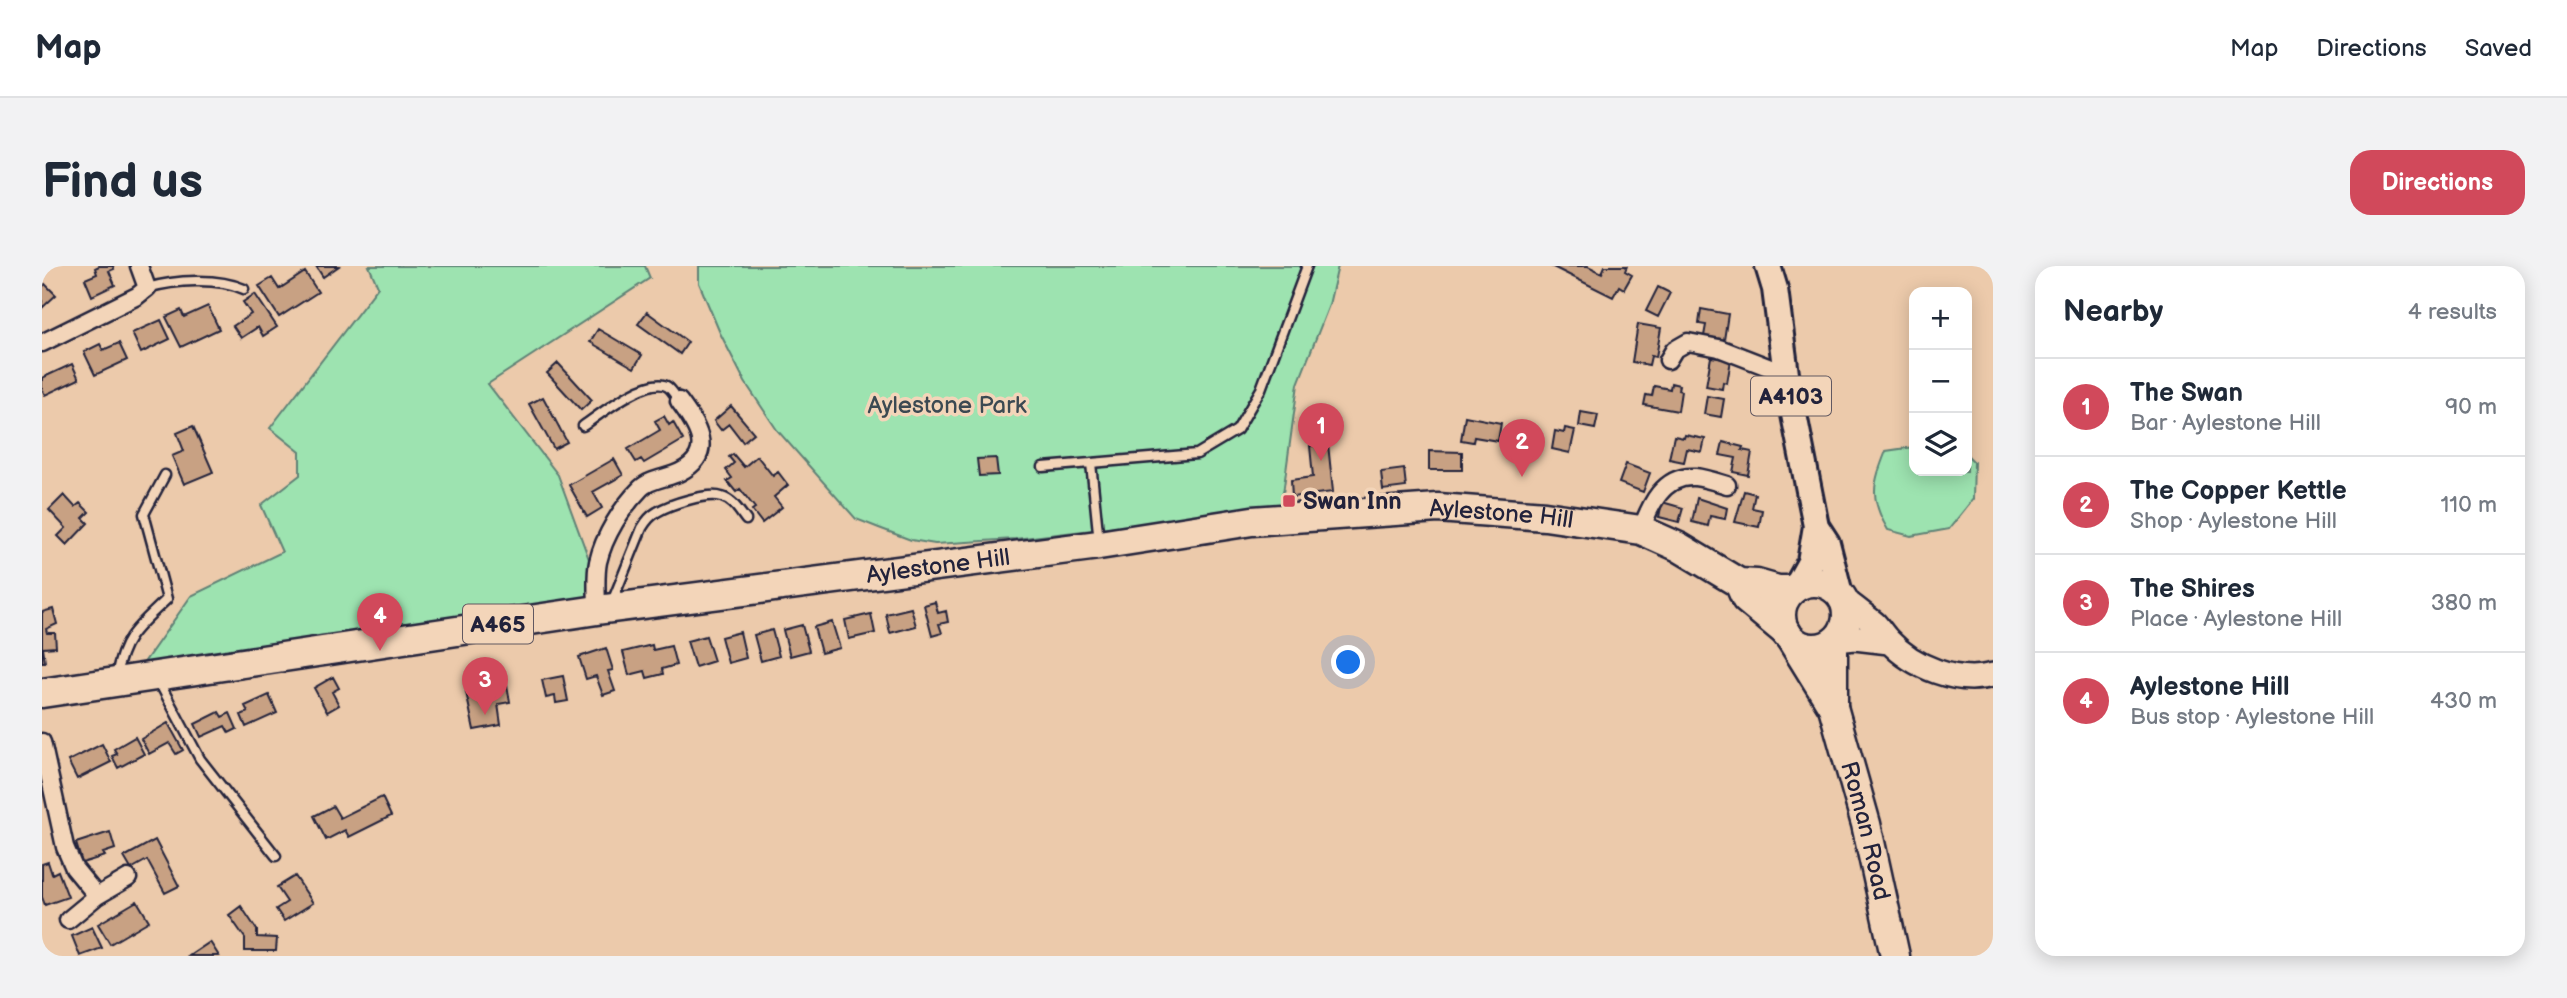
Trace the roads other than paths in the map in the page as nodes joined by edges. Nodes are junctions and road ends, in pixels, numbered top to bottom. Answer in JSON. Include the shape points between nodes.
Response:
{"nodes":[{"id":1,"x":139,"y":266,"type":"edge"},
{"id":2,"x":1307,"y":266,"type":"edge"},
{"id":3,"x":1768,"y":266,"type":"edge"},
{"id":4,"x":147,"y":288,"type":"junction"},
{"id":5,"x":244,"y":289,"type":"dead end"},
{"id":6,"x":42,"y":343,"type":"edge"},
{"id":7,"x":1668,"y":360,"type":"dead end"},
{"id":8,"x":1786,"y":374,"type":"junction"},
{"id":9,"x":678,"y":401,"type":"joint"},
{"id":10,"x":583,"y":426,"type":"dead end"},
{"id":11,"x":1091,"y":463,"type":"junction"},
{"id":12,"x":1043,"y":467,"type":"dead end"},
{"id":13,"x":165,"y":475,"type":"dead end"},
{"id":14,"x":1727,"y":485,"type":"dead end"},
{"id":15,"x":746,"y":520,"type":"dead end"},
{"id":16,"x":1816,"y":526,"type":"junction"},
{"id":17,"x":1641,"y":530,"type":"junction"},
{"id":18,"x":1099,"y":545,"type":"junction"},
{"id":19,"x":1740,"y":583,"type":"junction"},
{"id":20,"x":1794,"y":589,"type":"junction"},
{"id":21,"x":1842,"y":597,"type":"junction"},
{"id":22,"x":603,"y":609,"type":"junction"},
{"id":23,"x":1789,"y":636,"type":"junction"},
{"id":24,"x":1835,"y":641,"type":"junction"},
{"id":25,"x":1889,"y":642,"type":"junction"},
{"id":26,"x":1993,"y":675,"type":"edge"},
{"id":27,"x":156,"y":676,"type":"junction"},
{"id":28,"x":115,"y":682,"type":"junction"},
{"id":29,"x":42,"y":693,"type":"edge"},
{"id":30,"x":1833,"y":707,"type":"junction"},
{"id":31,"x":42,"y":742,"type":"edge"},
{"id":32,"x":276,"y":856,"type":"dead end"},
{"id":33,"x":128,"y":878,"type":"dead end"},
{"id":34,"x":97,"y":896,"type":"junction"},
{"id":35,"x":68,"y":920,"type":"dead end"},
{"id":36,"x":1895,"y":956,"type":"edge"}],
"edges":[{"from":1,"to":4,"type":"street"},
{"from":2,"to":11,"type":"lane","via":[[1261,389],[1237,430],[1197,454]]},
{"from":3,"to":8,"type":"main road","number":"A4103"},
{"from":4,"to":5,"type":"lane","via":[[178,281]]},
{"from":4,"to":6,"type":"street"},
{"from":7,"to":8,"type":"street","via":[[1688,342],[1719,348]]},
{"from":8,"to":16,"type":"main road","number":"A4103"},
{"from":9,"to":10,"type":"lane","via":[[668,387],[642,388]]},
{"from":9,"to":22,"type":"street","via":[[697,426],[701,441],[696,458],[682,471],[642,487],[612,526],[598,563]]},
{"from":11,"to":12,"type":"lane"},
{"from":11,"to":18,"type":"lane"},
{"from":13,"to":28,"type":"lane","via":[[144,514],[167,599],[129,636]]},
{"from":14,"to":17,"type":"street","via":[[1679,478],[1661,490]]},
{"from":15,"to":22,"type":"lane","via":[[731,501],[712,495],[657,512],[642,528]]},
{"from":16,"to":20,"type":"main road","number":"A4103","via":[[1810,562]]},
{"from":16,"to":21,"type":"main road","number":"A4103","via":[[1827,543]]},
{"from":17,"to":18,"type":"highway","name":"Aylestone Hill","number":"A465","via":[[1545,516],[1438,508],[1252,521]]},
{"from":17,"to":19,"type":"highway","name":"Aylestone Hill","number":"A465"},
{"from":18,"to":22,"type":"highway","name":"Aylestone Hill","number":"A465"},
{"from":19,"to":20,"type":"highway","name":"Aylestone Hill","number":"A465"},
{"from":19,"to":23,"type":"highway","name":"Aylestone Hill","number":"A465","via":[[1746,599]]},
{"from":20,"to":21,"type":"highway","via":[[1805,583],[1824,583]]},
{"from":20,"to":23,"type":"highway","number":"A4103","via":[[1782,606],[1782,625]]},
{"from":21,"to":24,"type":"highway","number":"A4103","via":[[1847,621]]},
{"from":21,"to":25,"type":"street","via":[[1877,625]]},
{"from":22,"to":27,"type":"highway","name":"Aylestone Hill","number":"A465"},
{"from":23,"to":24,"type":"highway","via":[[1807,648]]},
{"from":23,"to":30,"type":"highway","name":"Roman Road","number":"A4103"},
{"from":24,"to":25,"type":"street"},
{"from":24,"to":30,"type":"highway","name":"Roman Road","number":"A4103"},
{"from":25,"to":26,"type":"street","via":[[1923,667],[1956,676]]},
{"from":27,"to":28,"type":"highway","name":"Aylestone Hill","number":"A465"},
{"from":27,"to":32,"type":"lane","via":[[200,759]]},
{"from":28,"to":29,"type":"highway","name":"Aylestone Hill","number":"A465"},
{"from":30,"to":36,"type":"highway","name":"Roman Road","number":"A4103","via":[[1866,824]]},
{"from":31,"to":34,"type":"street","via":[[65,847],[74,868]]},
{"from":33,"to":34,"type":"street"},
{"from":34,"to":35,"type":"street"}]}
